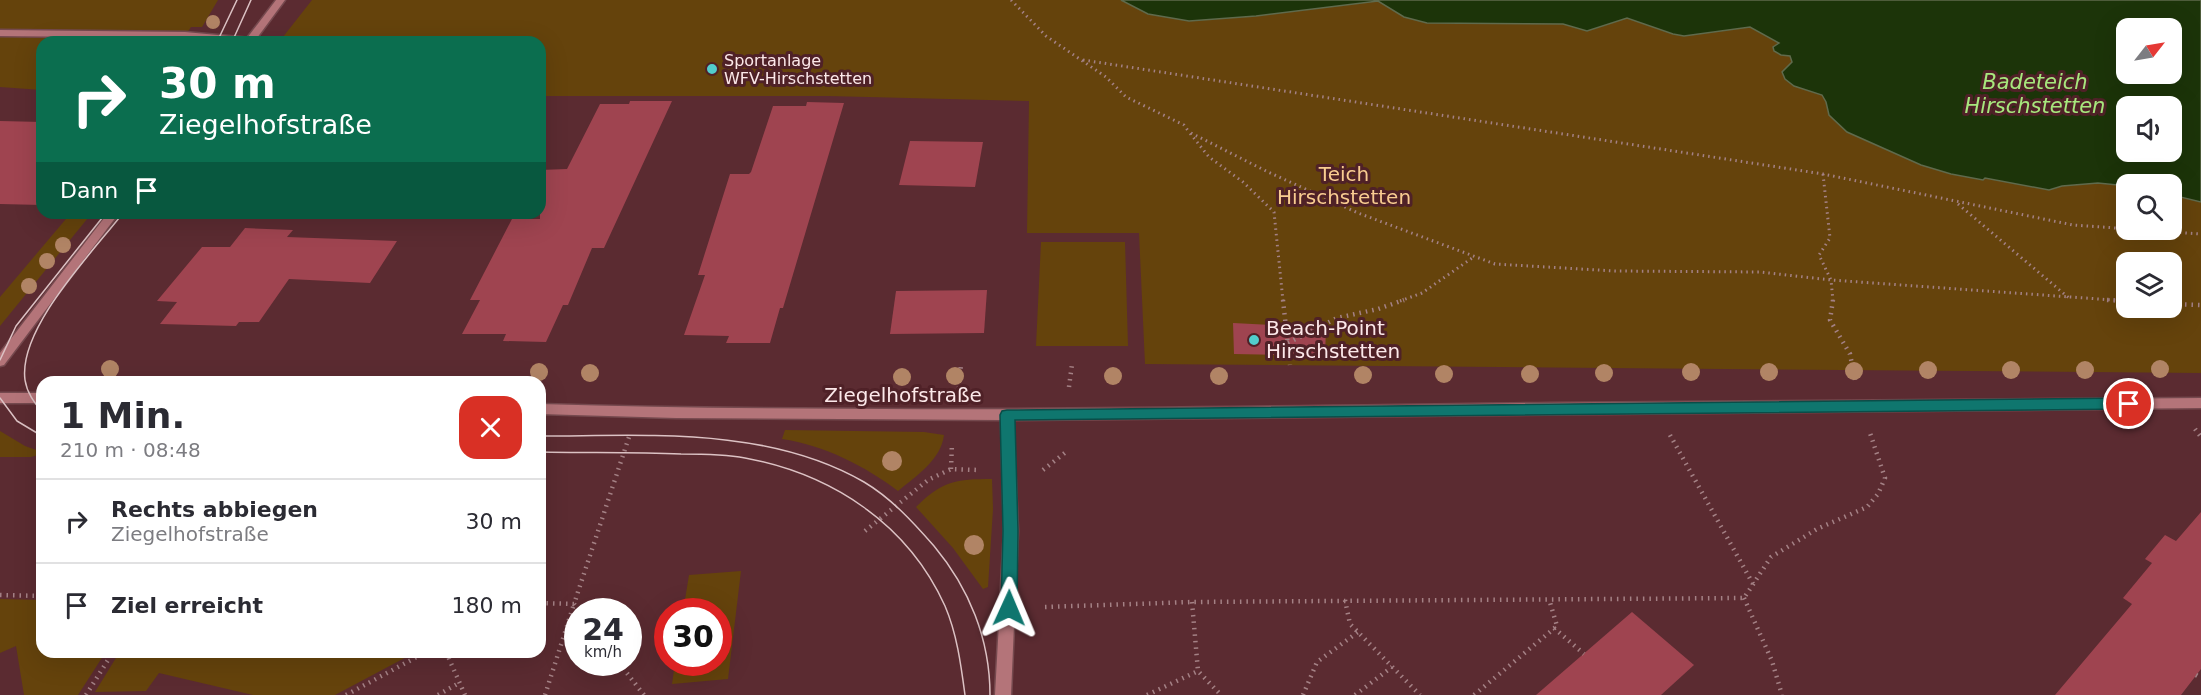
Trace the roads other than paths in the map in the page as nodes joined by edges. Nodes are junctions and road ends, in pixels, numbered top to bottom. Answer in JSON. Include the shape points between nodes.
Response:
{"nodes":[{"id":1,"x":281,"y":0,"type":"edge"},
{"id":2,"x":0,"y":33,"type":"edge"},
{"id":3,"x":196,"y":36,"type":"edge"},
{"id":4,"x":253,"y":36,"type":"edge"},
{"id":5,"x":109,"y":219,"type":"edge"},
{"id":6,"x":0,"y":362,"type":"edge"},
{"id":7,"x":0,"y":398,"type":"edge"},
{"id":8,"x":36,"y":398,"type":"edge"},
{"id":9,"x":2201,"y":403,"type":"edge"},
{"id":10,"x":546,"y":409,"type":"edge"},
{"id":11,"x":1007,"y":415,"type":"junction"},
{"id":12,"x":1003,"y":695,"type":"edge"}],
"edges":[{"from":1,"to":4,"type":"street"},
{"from":2,"to":3,"type":"street"},
{"from":5,"to":6,"type":"street"},
{"from":7,"to":8,"type":"street"},
{"from":9,"to":11,"type":"street","name":"Ziegelhofstraße"},
{"from":10,"to":11,"type":"street","name":"Ziegelhofstraße"},
{"from":11,"to":12,"type":"street","via":[[1011,531]]}]}
